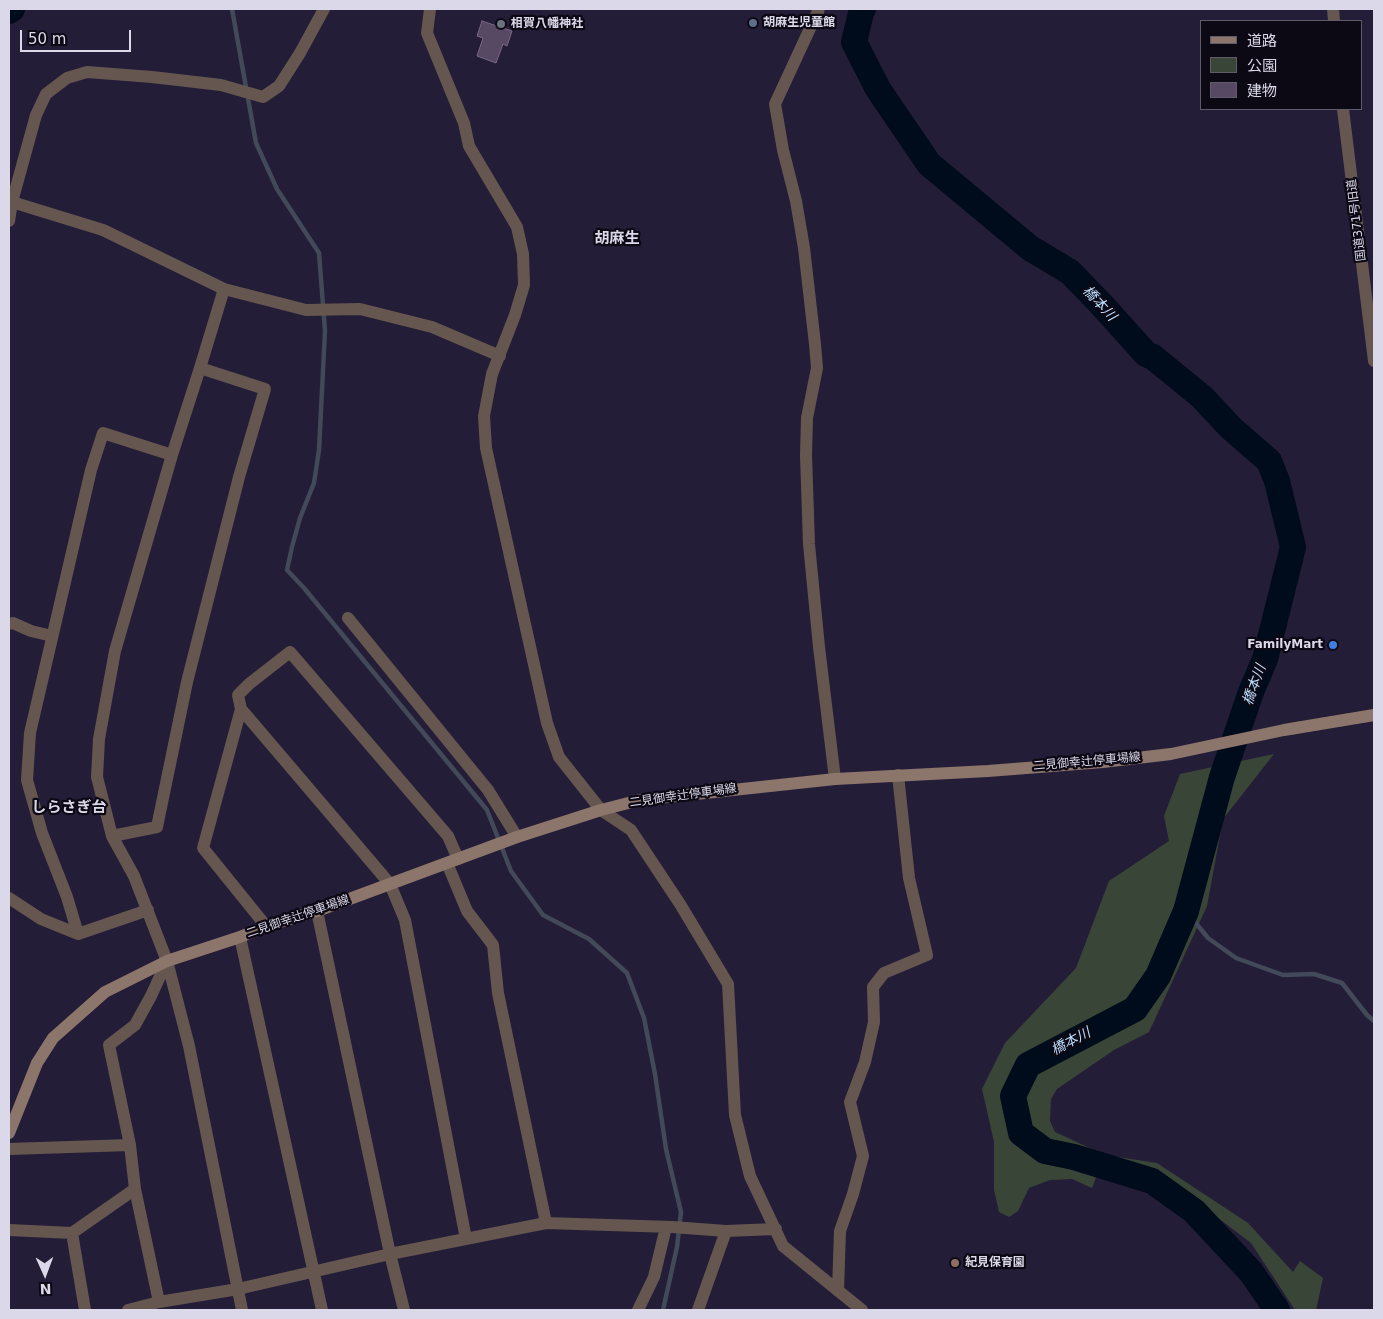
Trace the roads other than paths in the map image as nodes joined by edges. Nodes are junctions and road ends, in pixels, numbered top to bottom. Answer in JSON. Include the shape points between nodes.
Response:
{"nodes":[{"id":1,"x":324,"y":9,"type":"edge"},
{"id":2,"x":430,"y":9,"type":"edge"},
{"id":3,"x":819,"y":9,"type":"edge"},
{"id":4,"x":1343,"y":110,"type":"edge"},
{"id":5,"x":12,"y":202,"type":"junction"},
{"id":6,"x":9,"y":221,"type":"edge"},
{"id":7,"x":224,"y":289,"type":"junction"},
{"id":8,"x":500,"y":356,"type":"junction"},
{"id":9,"x":1374,"y":361,"type":"edge"},
{"id":10,"x":200,"y":368,"type":"junction"},
{"id":11,"x":172,"y":454,"type":"junction"},
{"id":12,"x":348,"y":618,"type":"dead end"},
{"id":13,"x":9,"y":624,"type":"edge"},
{"id":14,"x":52,"y":636,"type":"junction"},
{"id":15,"x":241,"y":709,"type":"junction"},
{"id":16,"x":1374,"y":715,"type":"edge"},
{"id":17,"x":898,"y":775,"type":"junction"},
{"id":18,"x":835,"y":779,"type":"junction"},
{"id":19,"x":601,"y":810,"type":"junction"},
{"id":20,"x":112,"y":836,"type":"junction"},
{"id":21,"x":515,"y":838,"type":"junction"},
{"id":22,"x":453,"y":861,"type":"junction"},
{"id":23,"x":390,"y":884,"type":"junction"},
{"id":24,"x":9,"y":898,"type":"edge"},
{"id":25,"x":148,"y":910,"type":"junction"},
{"id":26,"x":317,"y":911,"type":"junction"},
{"id":27,"x":266,"y":926,"type":"junction"},
{"id":28,"x":78,"y":934,"type":"junction"},
{"id":29,"x":240,"y":937,"type":"junction"},
{"id":30,"x":167,"y":962,"type":"junction"},
{"id":31,"x":9,"y":1133,"type":"edge"},
{"id":32,"x":130,"y":1145,"type":"junction"},
{"id":33,"x":9,"y":1149,"type":"edge"},
{"id":34,"x":135,"y":1189,"type":"junction"},
{"id":35,"x":546,"y":1223,"type":"junction"},
{"id":36,"x":669,"y":1227,"type":"junction"},
{"id":37,"x":776,"y":1229,"type":"junction"},
{"id":38,"x":9,"y":1230,"type":"edge"},
{"id":39,"x":721,"y":1230,"type":"junction"},
{"id":40,"x":72,"y":1233,"type":"junction"},
{"id":41,"x":466,"y":1239,"type":"junction"},
{"id":42,"x":390,"y":1254,"type":"junction"},
{"id":43,"x":313,"y":1271,"type":"junction"},
{"id":44,"x":238,"y":1289,"type":"junction"},
{"id":45,"x":838,"y":1291,"type":"junction"},
{"id":46,"x":159,"y":1302,"type":"junction"},
{"id":47,"x":85,"y":1310,"type":"edge"},
{"id":48,"x":128,"y":1310,"type":"edge"},
{"id":49,"x":242,"y":1310,"type":"edge"},
{"id":50,"x":322,"y":1310,"type":"edge"},
{"id":51,"x":404,"y":1310,"type":"edge"},
{"id":52,"x":638,"y":1310,"type":"edge"},
{"id":53,"x":698,"y":1310,"type":"edge"},
{"id":54,"x":862,"y":1310,"type":"edge"}],
"edges":[{"from":1,"to":5,"type":"street","via":[[279,86],[263,97],[221,85],[152,77],[86,72],[67,78],[46,94],[36,114]]},
{"from":2,"to":8,"type":"street","via":[[427,33],[464,123],[469,146],[517,227],[523,254],[524,285]]},
{"from":3,"to":18,"type":"street","via":[[775,104],[796,200],[815,344],[817,368],[807,418],[806,455],[810,544]]},
{"from":4,"to":9,"type":"street","name":"国道371号旧道"},
{"from":5,"to":6,"type":"street"},
{"from":5,"to":7,"type":"street","via":[[103,230]]},
{"from":7,"to":8,"type":"street","via":[[306,310],[360,309],[432,327]]},
{"from":7,"to":10,"type":"street"},
{"from":8,"to":19,"type":"street","via":[[492,374],[484,416],[486,448],[539,688],[559,757]]},
{"from":10,"to":11,"type":"street"},
{"from":10,"to":20,"type":"street","via":[[265,390],[239,477],[187,682],[157,827]]},
{"from":11,"to":14,"type":"street","via":[[103,433],[91,470]]},
{"from":11,"to":20,"type":"street","via":[[115,651],[99,739],[97,777]]},
{"from":12,"to":21,"type":"street","via":[[488,790]]},
{"from":13,"to":14,"type":"street"},
{"from":14,"to":28,"type":"street","via":[[30,733],[27,780],[42,834]]},
{"from":15,"to":22,"type":"street","via":[[238,695],[290,652],[448,836]]},
{"from":15,"to":23,"type":"street"},
{"from":15,"to":27,"type":"street","via":[[203,848]]},
{"from":16,"to":17,"type":"main road","name":"二見御幸辻停車場線","via":[[1171,754]]},
{"from":17,"to":18,"type":"main road","name":"二見御幸辻停車場線"},
{"from":17,"to":45,"type":"street","via":[[909,878],[927,955],[884,973],[872,987],[874,1022],[865,1062],[850,1102],[863,1156],[840,1231]]},
{"from":18,"to":19,"type":"main road","name":"二見御幸辻停車場線","via":[[640,800]]},
{"from":19,"to":21,"type":"main road","name":"二見御幸辻停車場線"},
{"from":19,"to":37,"type":"street","via":[[630,830],[728,984],[735,1116],[750,1176]]},
{"from":20,"to":25,"type":"street"},
{"from":21,"to":22,"type":"main road","name":"二見御幸辻停車場線"},
{"from":22,"to":23,"type":"main road","name":"二見御幸辻停車場線"},
{"from":22,"to":35,"type":"street","via":[[467,911],[493,945],[498,993]]},
{"from":23,"to":26,"type":"main road","name":"二見御幸辻停車場線"},
{"from":23,"to":41,"type":"street","via":[[405,920]]},
{"from":24,"to":28,"type":"street","via":[[41,919]]},
{"from":25,"to":28,"type":"street"},
{"from":25,"to":30,"type":"street"},
{"from":26,"to":27,"type":"main road","name":"二見御幸辻停車場線"},
{"from":26,"to":42,"type":"street"},
{"from":27,"to":29,"type":"main road","name":"二見御幸辻停車場線"},
{"from":29,"to":30,"type":"main road","name":"二見御幸辻停車場線"},
{"from":29,"to":43,"type":"street"},
{"from":30,"to":31,"type":"main road","name":"二見御幸辻停車場線","via":[[105,992],[53,1038],[37,1063]]},
{"from":30,"to":32,"type":"street","via":[[134,1025],[109,1045]]},
{"from":30,"to":44,"type":"street","via":[[189,1046]]},
{"from":32,"to":33,"type":"street"},
{"from":32,"to":34,"type":"street"},
{"from":34,"to":40,"type":"street"},
{"from":34,"to":46,"type":"street"},
{"from":35,"to":36,"type":"street"},
{"from":35,"to":41,"type":"street"},
{"from":36,"to":39,"type":"street"},
{"from":36,"to":52,"type":"street","via":[[654,1276]]},
{"from":37,"to":39,"type":"street"},
{"from":37,"to":45,"type":"street","via":[[783,1246]]},
{"from":38,"to":40,"type":"street"},
{"from":39,"to":53,"type":"street"},
{"from":40,"to":47,"type":"street"},
{"from":41,"to":42,"type":"street"},
{"from":42,"to":43,"type":"street"},
{"from":42,"to":51,"type":"street"},
{"from":43,"to":44,"type":"street"},
{"from":43,"to":50,"type":"street"},
{"from":44,"to":46,"type":"street"},
{"from":44,"to":49,"type":"street"},
{"from":45,"to":54,"type":"street"},
{"from":46,"to":48,"type":"street"}]}
